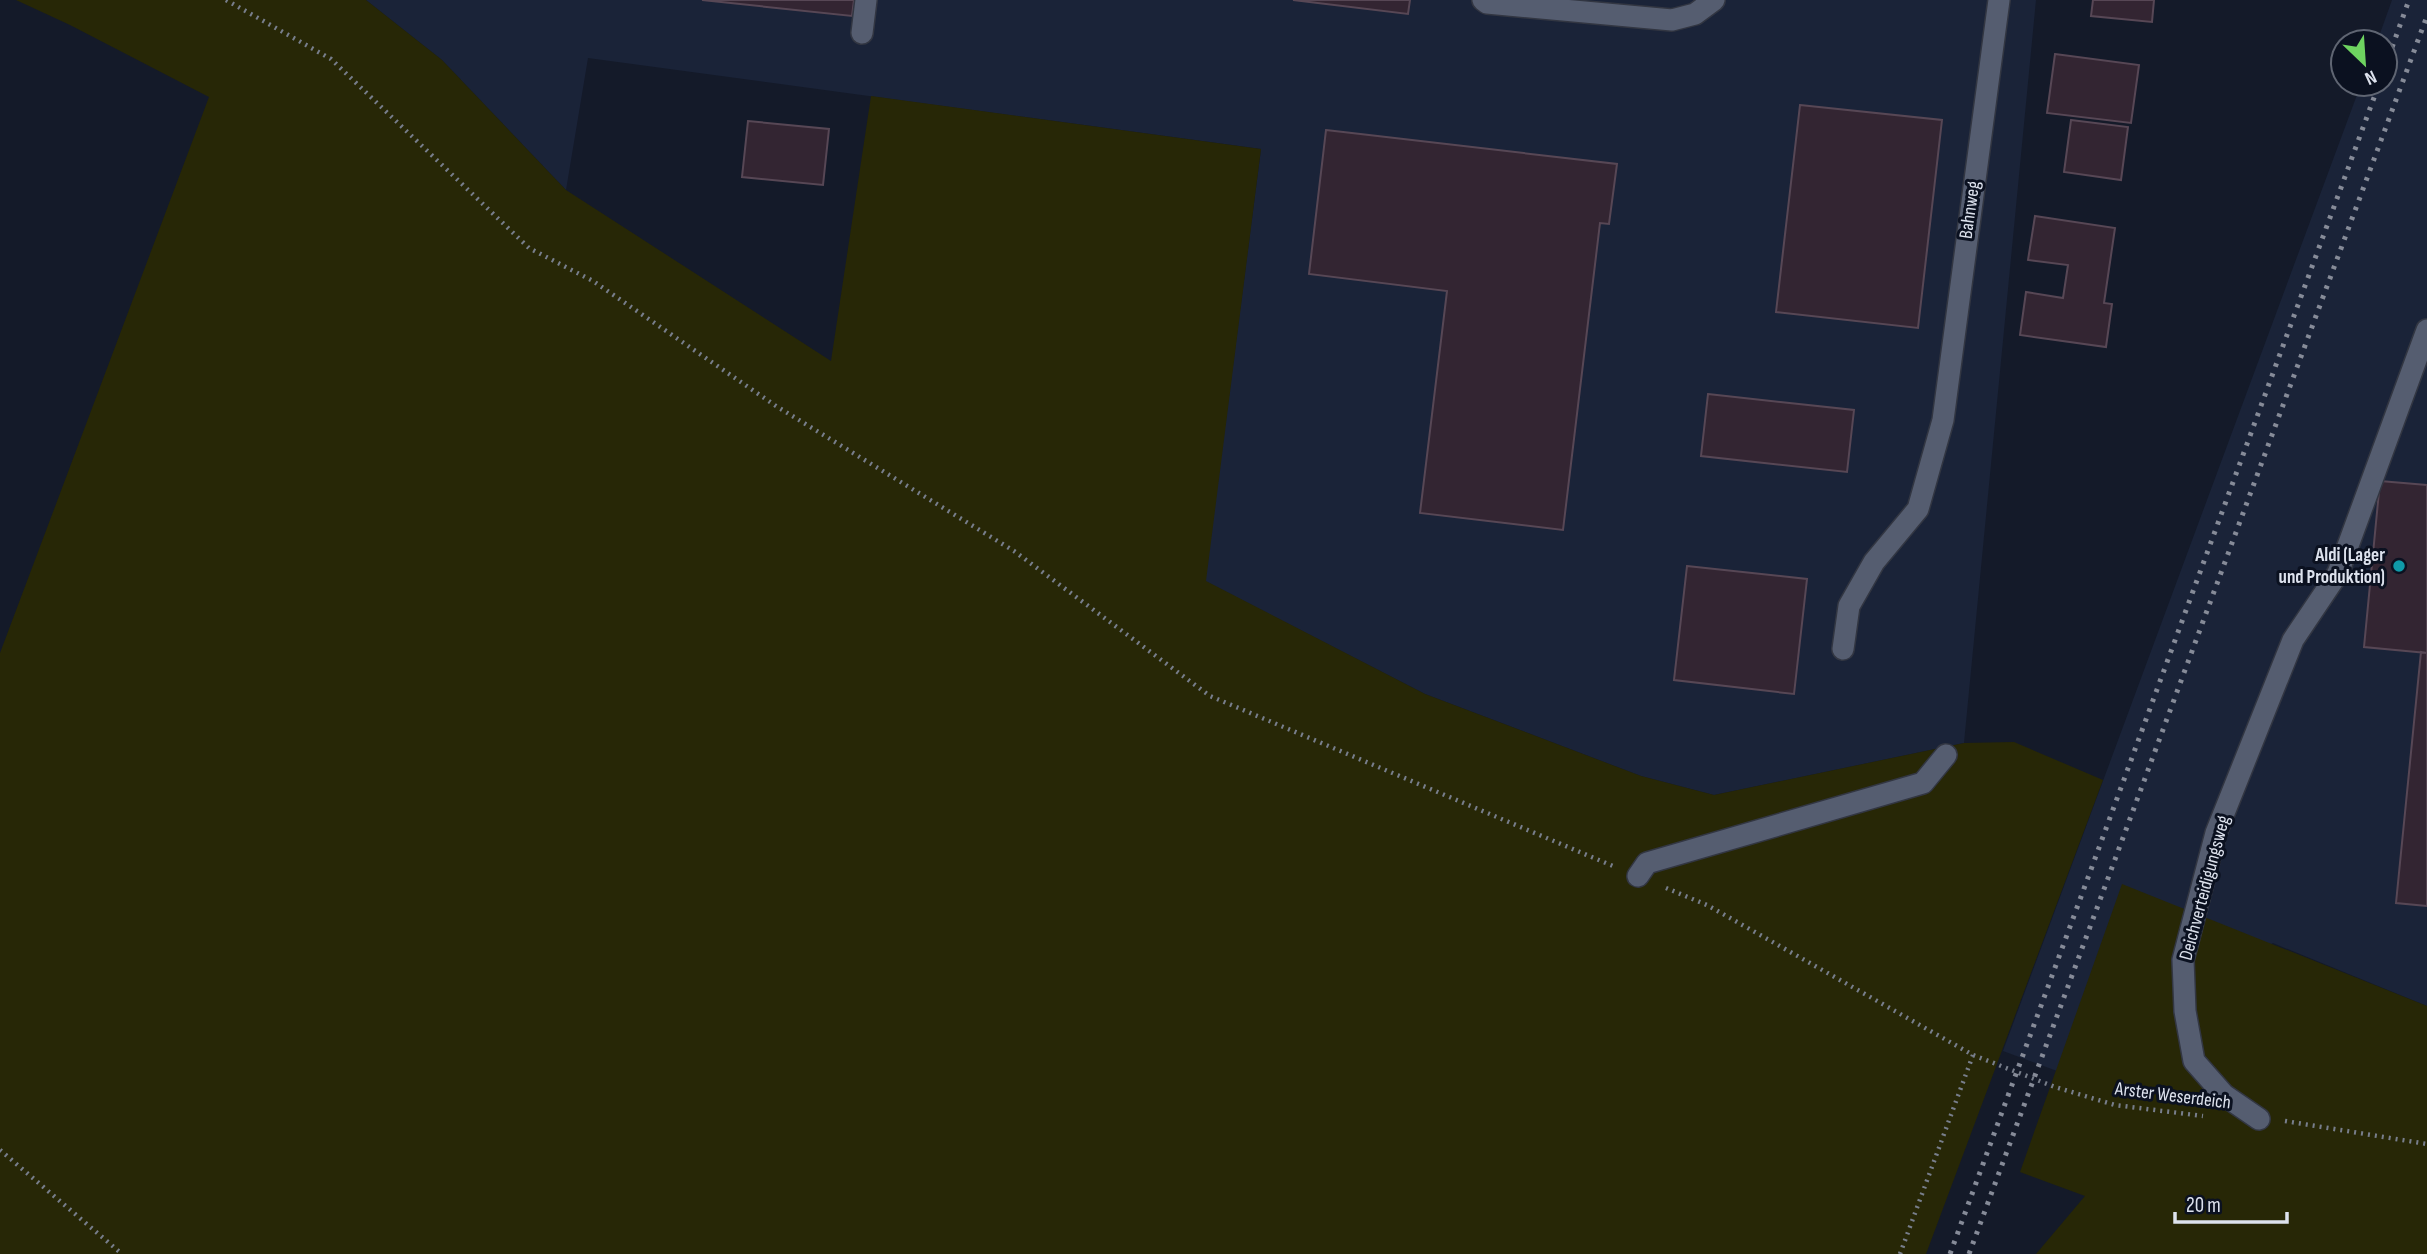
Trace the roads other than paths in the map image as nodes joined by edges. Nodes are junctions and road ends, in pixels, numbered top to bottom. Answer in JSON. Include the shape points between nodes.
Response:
{"nodes":[{"id":1,"x":866,"y":0,"type":"edge"},
{"id":2,"x":1483,"y":0,"type":"edge"},
{"id":3,"x":1714,"y":0,"type":"edge"},
{"id":4,"x":1999,"y":0,"type":"edge"},
{"id":5,"x":862,"y":33,"type":"dead end"},
{"id":6,"x":2427,"y":330,"type":"edge"},
{"id":7,"x":1843,"y":649,"type":"dead end"},
{"id":8,"x":1946,"y":755,"type":"dead end"},
{"id":9,"x":1638,"y":876,"type":"road end"},
{"id":10,"x":2259,"y":1119,"type":"road end"}],
"edges":[{"from":1,"to":5,"type":"street"},
{"from":2,"to":3,"type":"street","via":[[1672,20],[1695,14]]},
{"from":4,"to":7,"type":"street","name":"Bahnweg","via":[[1943,420],[1917,509],[1874,562],[1849,606]]},
{"from":6,"to":10,"type":"street","name":"Deichverteidigungsweg","via":[[2338,573],[2293,640],[2216,833],[2183,960],[2185,1012],[2194,1061],[2224,1095]]},
{"from":8,"to":9,"type":"street","via":[[1923,783],[1647,863]]}]}
